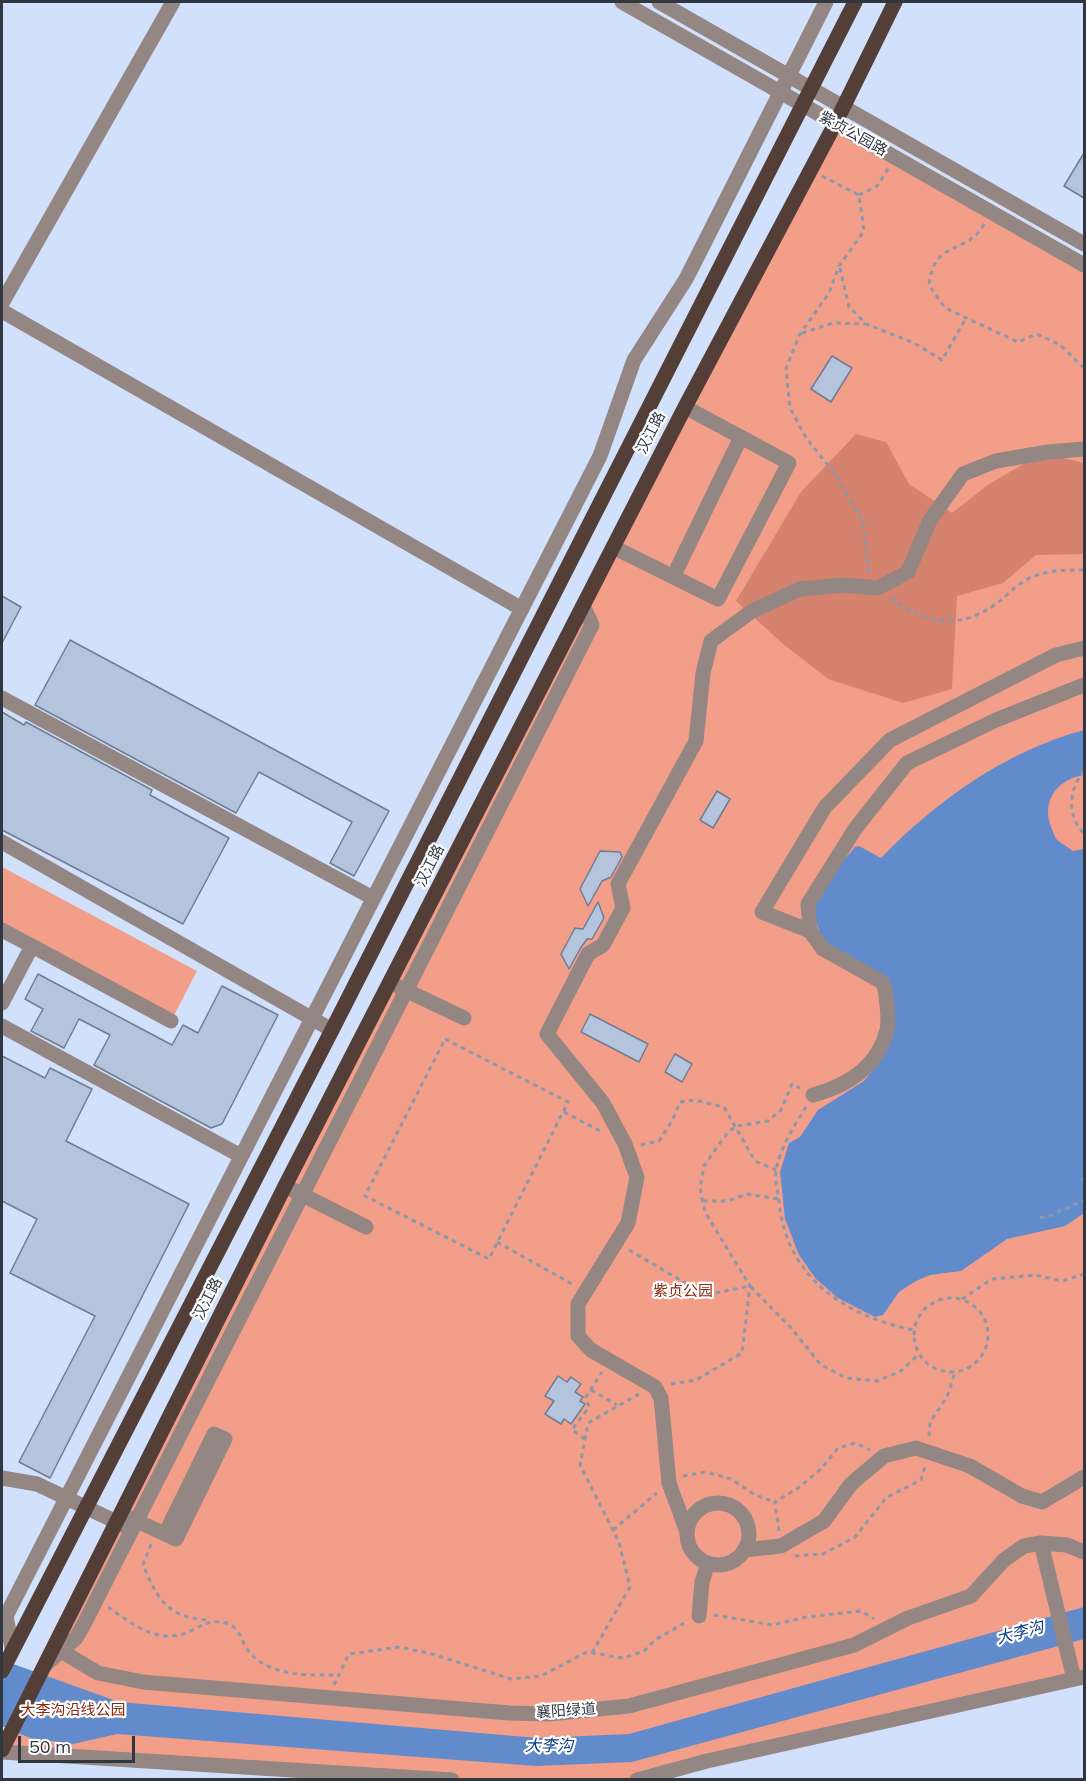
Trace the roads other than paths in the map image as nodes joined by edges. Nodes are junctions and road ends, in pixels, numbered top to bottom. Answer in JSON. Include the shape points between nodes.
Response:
{"nodes":[{"id":1,"x":173,"y":2,"type":"edge"},
{"id":2,"x":622,"y":2,"type":"edge"},
{"id":3,"x":659,"y":2,"type":"edge"},
{"id":4,"x":826,"y":2,"type":"edge"},
{"id":5,"x":855,"y":2,"type":"edge"},
{"id":6,"x":895,"y":2,"type":"edge"},
{"id":7,"x":788,"y":76,"type":"junction"},
{"id":8,"x":812,"y":89,"type":"junction"},
{"id":9,"x":780,"y":93,"type":"junction"},
{"id":10,"x":803,"y":106,"type":"junction"},
{"id":11,"x":844,"y":107,"type":"junction"},
{"id":12,"x":835,"y":124,"type":"junction"},
{"id":13,"x":1084,"y":244,"type":"edge"},
{"id":14,"x":1084,"y":265,"type":"edge"},
{"id":15,"x":2,"y":303,"type":"edge"},
{"id":16,"x":2,"y":311,"type":"edge"},
{"id":17,"x":685,"y":407,"type":"junction"},
{"id":18,"x":741,"y":437,"type":"junction"},
{"id":19,"x":1084,"y":449,"type":"edge"},
{"id":20,"x":613,"y":547,"type":"junction"},
{"id":21,"x":673,"y":577,"type":"junction"},
{"id":22,"x":583,"y":606,"type":"junction"},
{"id":23,"x":522,"y":609,"type":"junction"},
{"id":24,"x":1084,"y":648,"type":"edge"},
{"id":25,"x":1084,"y":685,"type":"edge"},
{"id":26,"x":2,"y":699,"type":"edge"},
{"id":27,"x":2,"y":842,"type":"edge"},
{"id":28,"x":373,"y":898,"type":"junction"},
{"id":29,"x":2,"y":930,"type":"edge"},
{"id":30,"x":810,"y":931,"type":"junction"},
{"id":31,"x":32,"y":946,"type":"junction"},
{"id":32,"x":389,"y":982,"type":"junction"},
{"id":33,"x":406,"y":990,"type":"junction"},
{"id":34,"x":2,"y":1003,"type":"edge"},
{"id":35,"x":464,"y":1018,"type":"dead end"},
{"id":36,"x":312,"y":1019,"type":"junction"},
{"id":37,"x":171,"y":1021,"type":"dead end"},
{"id":38,"x":2,"y":1026,"type":"edge"},
{"id":39,"x":332,"y":1030,"type":"junction"},
{"id":40,"x":813,"y":1095,"type":"road end"},
{"id":41,"x":241,"y":1156,"type":"junction"},
{"id":42,"x":285,"y":1186,"type":"junction"},
{"id":43,"x":303,"y":1194,"type":"junction"},
{"id":44,"x":366,"y":1227,"type":"dead end"},
{"id":45,"x":1084,"y":1477,"type":"edge"},
{"id":46,"x":2,"y":1478,"type":"edge"},
{"id":47,"x":65,"y":1498,"type":"junction"},
{"id":48,"x":85,"y":1509,"type":"junction"},
{"id":49,"x":118,"y":1518,"type":"junction"},
{"id":50,"x":134,"y":1525,"type":"junction"},
{"id":51,"x":687,"y":1532,"type":"junction"},
{"id":52,"x":165,"y":1534,"type":"junction"},
{"id":53,"x":1041,"y":1543,"type":"junction"},
{"id":54,"x":744,"y":1551,"type":"junction"},
{"id":55,"x":1084,"y":1552,"type":"edge"},
{"id":56,"x":708,"y":1563,"type":"junction"},
{"id":57,"x":699,"y":1616,"type":"road end"},
{"id":58,"x":5,"y":1629,"type":"edge"},
{"id":59,"x":12,"y":1648,"type":"junction"},
{"id":60,"x":61,"y":1651,"type":"junction"},
{"id":61,"x":46,"y":1664,"type":"junction"},
{"id":62,"x":2,"y":1671,"type":"edge"},
{"id":63,"x":1077,"y":1675,"type":"edge"},
{"id":64,"x":2,"y":1751,"type":"edge"},
{"id":65,"x":452,"y":1779,"type":"edge"},
{"id":66,"x":637,"y":1779,"type":"edge"}],
"edges":[{"from":1,"to":15,"type":"street"},
{"from":2,"to":9,"type":"street","name":"紫贞公园路"},
{"from":3,"to":7,"type":"street","name":"紫贞公园路"},
{"from":4,"to":7,"type":"street"},
{"from":5,"to":8,"type":"main road","name":"汉江路"},
{"from":6,"to":11,"type":"main road","name":"汉江路"},
{"from":7,"to":8,"type":"street","name":"紫贞公园路"},
{"from":7,"to":9,"type":"street"},
{"from":8,"to":10,"type":"main road","name":"汉江路"},
{"from":8,"to":11,"type":"street","name":"紫贞公园路"},
{"from":9,"to":10,"type":"street","name":"紫贞公园路"},
{"from":9,"to":23,"type":"street","via":[[686,279],[634,360],[600,456]]},
{"from":10,"to":12,"type":"street","name":"紫贞公园路"},
{"from":10,"to":39,"type":"main road","name":"汉江路"},
{"from":11,"to":12,"type":"main road","name":"汉江路"},
{"from":11,"to":13,"type":"street","name":"紫贞公园路"},
{"from":12,"to":14,"type":"street","name":"紫贞公园路"},
{"from":12,"to":17,"type":"main road","name":"汉江路"},
{"from":16,"to":23,"type":"street"},
{"from":17,"to":18,"type":"street"},
{"from":17,"to":20,"type":"main road","name":"汉江路"},
{"from":18,"to":21,"type":"street"},
{"from":18,"to":21,"type":"street","via":[[789,463],[718,599]]},
{"from":19,"to":51,"type":"street","via":[[996,461],[963,474],[930,520],[908,572],[878,588],[844,585],[800,589],[752,611],[711,641],[703,673],[696,741],[618,884],[623,908],[603,945],[588,954],[547,1034],[603,1103],[626,1144],[637,1177],[628,1223],[578,1304],[578,1336],[591,1350],[655,1388],[661,1398],[669,1483]]},
{"from":20,"to":21,"type":"street"},
{"from":20,"to":22,"type":"main road","name":"汉江路"},
{"from":22,"to":32,"type":"main road","name":"汉江路"},
{"from":22,"to":33,"type":"street","via":[[592,625]]},
{"from":23,"to":28,"type":"street"},
{"from":24,"to":30,"type":"street","via":[[1056,655],[890,740],[825,807],[762,912]]},
{"from":25,"to":30,"type":"street","via":[[996,720],[907,763],[855,829],[808,904]]},
{"from":26,"to":28,"type":"street"},
{"from":27,"to":36,"type":"street"},
{"from":28,"to":36,"type":"street"},
{"from":29,"to":31,"type":"street"},
{"from":30,"to":40,"type":"street","via":[[823,949],[882,982],[888,1029],[876,1058],[855,1077],[833,1090]]},
{"from":31,"to":34,"type":"street"},
{"from":31,"to":37,"type":"street"},
{"from":32,"to":33,"type":"street"},
{"from":32,"to":42,"type":"main road","name":"汉江路"},
{"from":33,"to":35,"type":"street"},
{"from":33,"to":43,"type":"street"},
{"from":36,"to":39,"type":"street"},
{"from":36,"to":41,"type":"street"},
{"from":38,"to":41,"type":"street"},
{"from":39,"to":48,"type":"main road","name":"汉江路"},
{"from":41,"to":47,"type":"street"},
{"from":42,"to":43,"type":"street"},
{"from":42,"to":49,"type":"main road","name":"汉江路"},
{"from":43,"to":44,"type":"street"},
{"from":43,"to":50,"type":"street"},
{"from":45,"to":54,"type":"street","via":[[1042,1502],[1022,1496],[970,1466],[916,1448],[884,1456],[851,1484],[824,1521],[780,1546]]},
{"from":46,"to":47,"type":"street","via":[[37,1484]]},
{"from":47,"to":48,"type":"street"},
{"from":47,"to":58,"type":"street","via":[[6,1616]]},
{"from":48,"to":49,"type":"street"},
{"from":48,"to":59,"type":"main road","name":"汉江路"},
{"from":49,"to":50,"type":"street"},
{"from":49,"to":61,"type":"main road","name":"汉江路"},
{"from":50,"to":52,"type":"street"},
{"from":50,"to":60,"type":"street","via":[[76,1638]]},
{"from":51,"to":54,"type":"street","via":[[689,1522],[703,1507],[723,1503],[732,1506],[746,1521],[749,1531]]},
{"from":51,"to":56,"type":"street","via":[[692,1551]]},
{"from":52,"to":52,"type":"street","via":[[176,1539],[225,1439],[214,1434]]},
{"from":53,"to":55,"type":"street","name":"襄阳绿道","via":[[1068,1545]]},
{"from":53,"to":60,"type":"street","name":"襄阳绿道","via":[[1024,1546],[1004,1560],[971,1596],[854,1645],[629,1706],[539,1714],[328,1698],[122,1678],[98,1673]]},
{"from":53,"to":63,"type":"street"},
{"from":54,"to":56,"type":"street","via":[[729,1563]]},
{"from":56,"to":57,"type":"street"},
{"from":58,"to":59,"type":"street"},
{"from":59,"to":62,"type":"main road","name":"汉江路"},
{"from":60,"to":61,"type":"street"},
{"from":61,"to":64,"type":"main road","name":"汉江路"},
{"from":63,"to":66,"type":"street"},
{"from":64,"to":65,"type":"street"}]}
